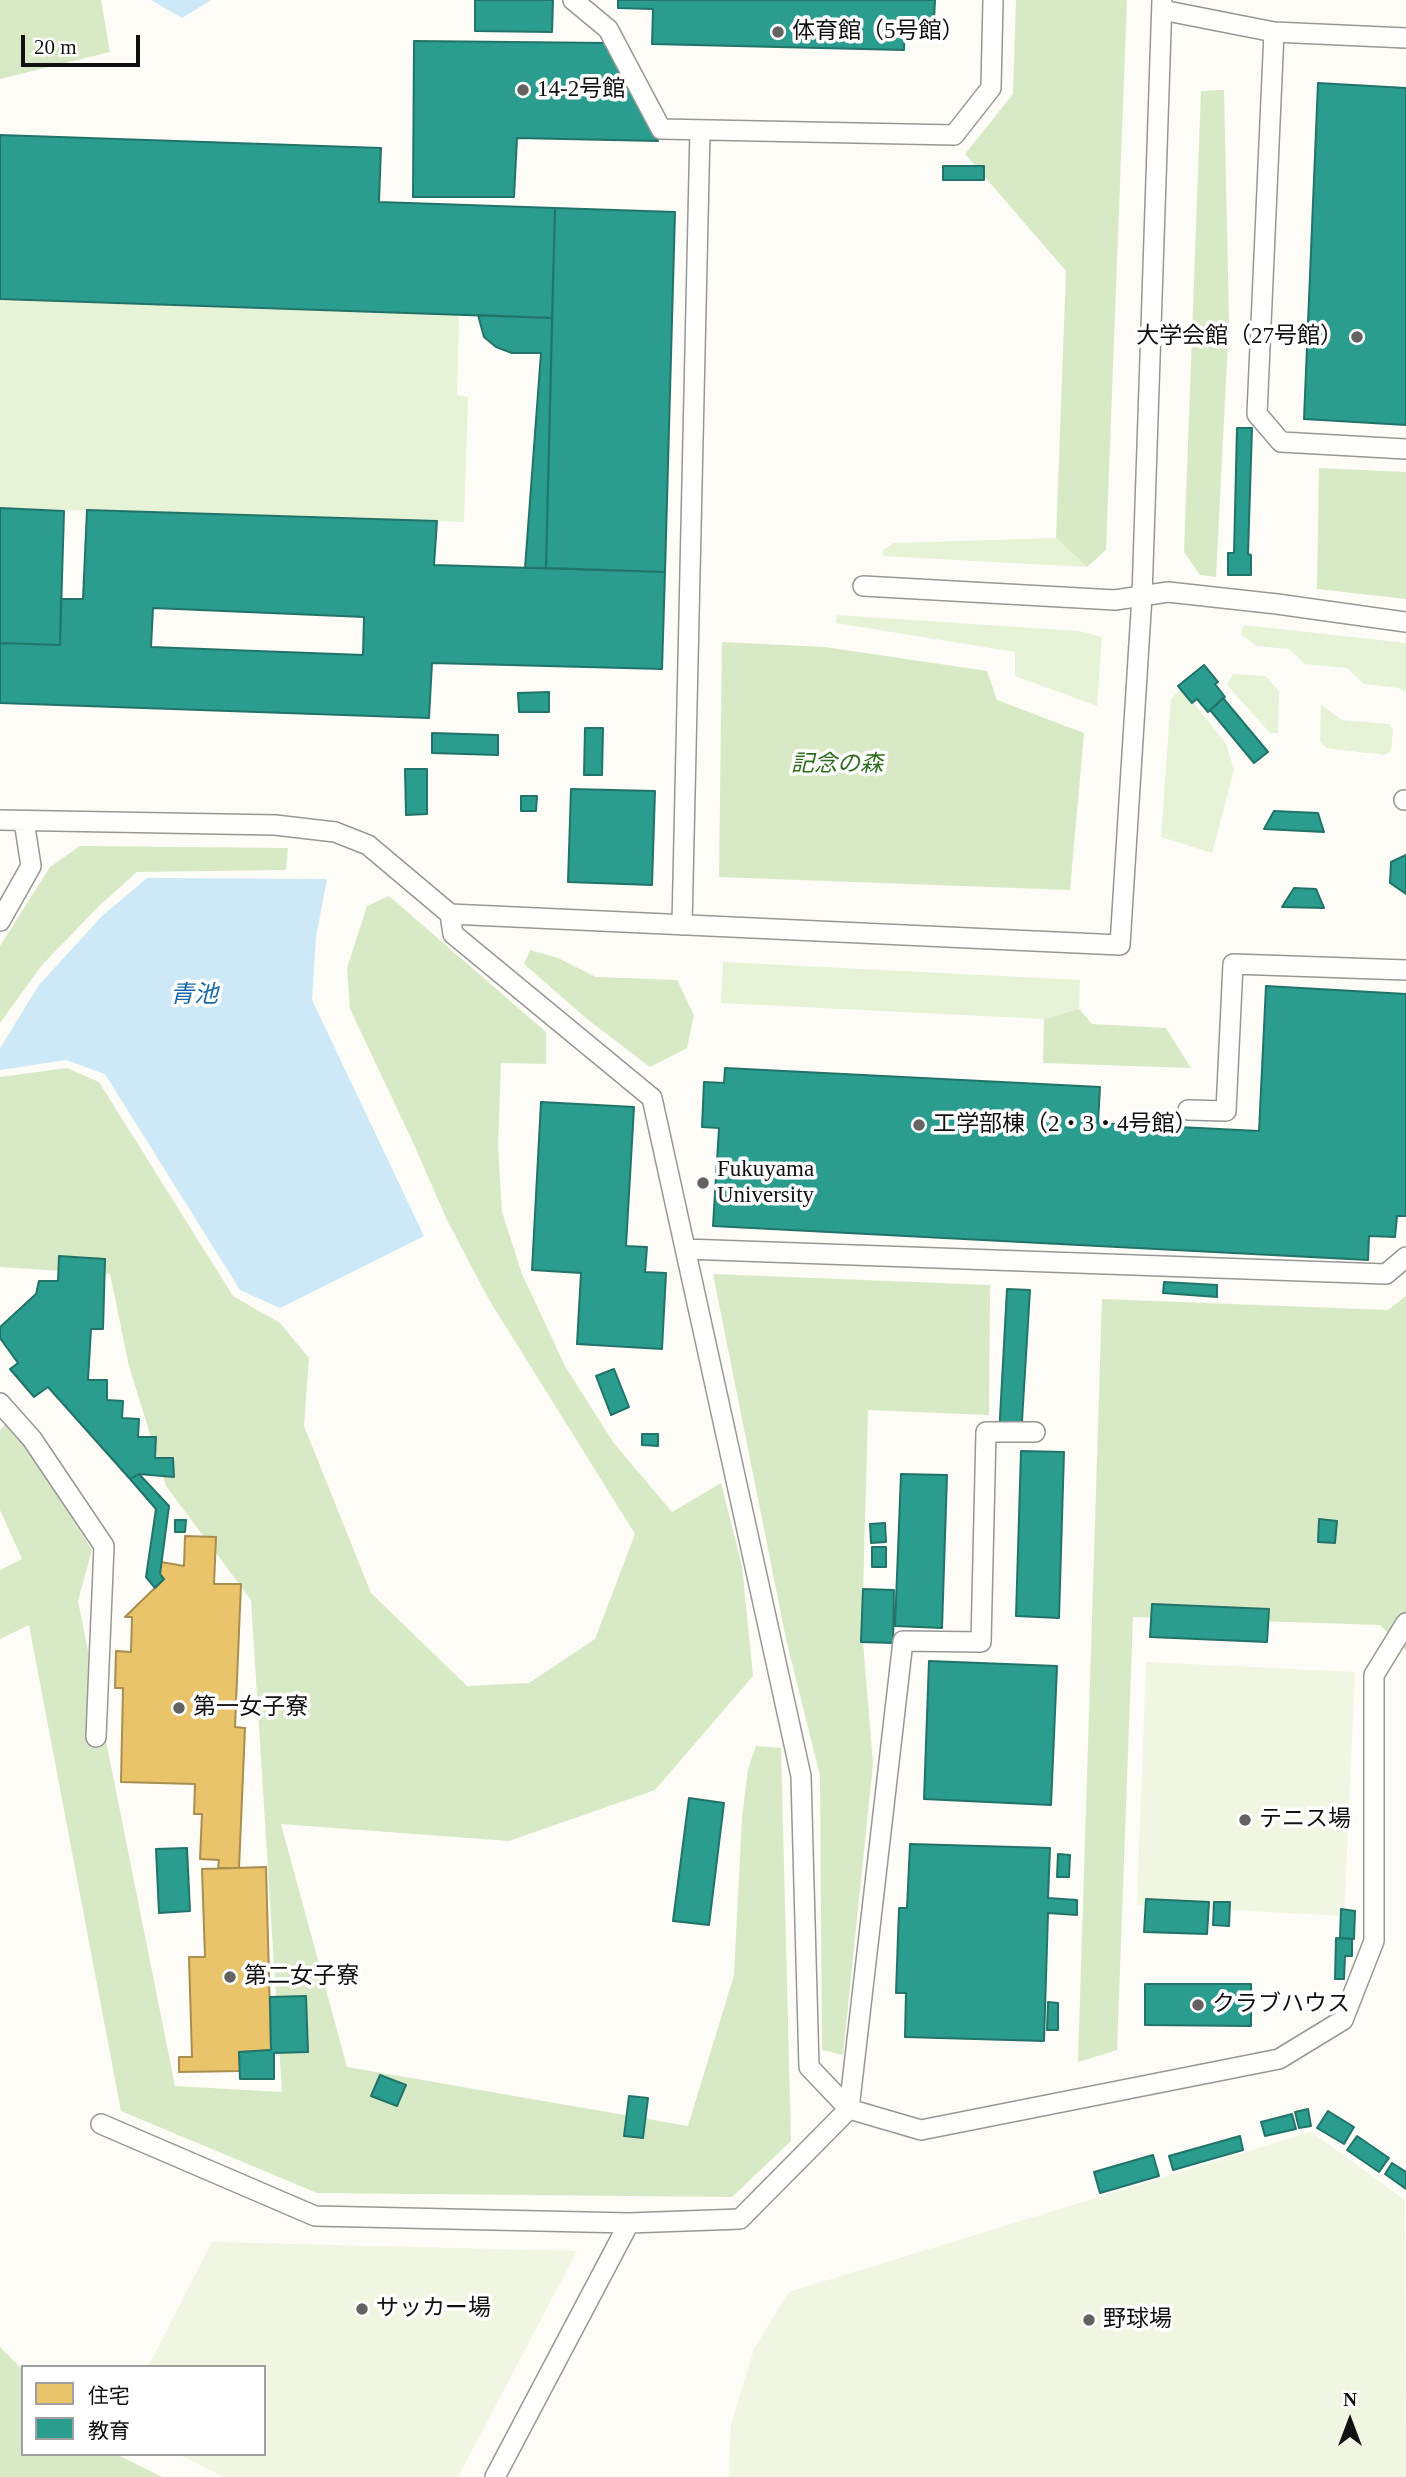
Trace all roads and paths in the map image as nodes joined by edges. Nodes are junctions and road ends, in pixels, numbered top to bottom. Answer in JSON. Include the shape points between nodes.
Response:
{"nodes":[{"id":1,"x":573,"y":0,"type":"edge"},
{"id":2,"x":993,"y":0,"type":"edge"},
{"id":3,"x":1162,"y":5,"type":"edge"},
{"id":4,"x":1274,"y":32,"type":"junction"},
{"id":5,"x":1406,"y":38,"type":"edge"},
{"id":6,"x":700,"y":130,"type":"junction"},
{"id":7,"x":1406,"y":449,"type":"edge"},
{"id":8,"x":863,"y":586,"type":"dead end"},
{"id":9,"x":1142,"y":596,"type":"junction"},
{"id":10,"x":1406,"y":622,"type":"edge"},
{"id":11,"x":0,"y":820,"type":"edge"},
{"id":12,"x":24,"y":821,"type":"junction"},
{"id":13,"x":450,"y":914,"type":"junction"},
{"id":14,"x":0,"y":921,"type":"edge"},
{"id":15,"x":682,"y":925,"type":"junction"},
{"id":16,"x":1406,"y":970,"type":"edge"},
{"id":17,"x":1188,"y":1110,"type":"dead end"},
{"id":18,"x":685,"y":1249,"type":"junction"},
{"id":19,"x":1406,"y":1257,"type":"edge"},
{"id":20,"x":0,"y":1403,"type":"edge"},
{"id":21,"x":1035,"y":1432,"type":"dead end"},
{"id":22,"x":1406,"y":1623,"type":"edge"},
{"id":23,"x":96,"y":1737,"type":"dead end"},
{"id":24,"x":849,"y":2109,"type":"junction"},
{"id":25,"x":101,"y":2124,"type":"dead end"},
{"id":26,"x":629,"y":2223,"type":"junction"},
{"id":27,"x":495,"y":2477,"type":"edge"}],
"edges":[{"from":1,"to":6,"type":"lane","via":[[608,29],[661,129]]},
{"from":2,"to":6,"type":"lane","via":[[992,88],[954,135]]},
{"from":3,"to":4,"type":"lane"},
{"from":3,"to":9,"type":"lane"},
{"from":4,"to":5,"type":"lane"},
{"from":4,"to":7,"type":"lane","via":[[1257,414],[1282,442]]},
{"from":6,"to":15,"type":"lane"},
{"from":8,"to":9,"type":"lane","via":[[1115,600]]},
{"from":9,"to":10,"type":"lane","via":[[1168,593],[1229,598]]},
{"from":9,"to":15,"type":"lane","via":[[1120,944]]},
{"from":11,"to":12,"type":"lane"},
{"from":12,"to":13,"type":"lane","via":[[275,825],[335,832],[368,845]]},
{"from":12,"to":14,"type":"lane","via":[[32,866]]},
{"from":13,"to":15,"type":"lane"},
{"from":13,"to":18,"type":"lane","via":[[453,934],[652,1098]]},
{"from":16,"to":17,"type":"lane","via":[[1233,964],[1226,1111]]},
{"from":18,"to":19,"type":"lane","via":[[1386,1274]]},
{"from":18,"to":24,"type":"lane","via":[[801,1776],[808,2067]]},
{"from":20,"to":23,"type":"lane","via":[[32,1439],[104,1546]]},
{"from":21,"to":24,"type":"lane","via":[[986,1432],[981,1642],[903,1641]]},
{"from":22,"to":24,"type":"lane","via":[[1374,1675],[1374,1941],[1343,2020],[1279,2059],[921,2130]]},
{"from":24,"to":26,"type":"lane","via":[[740,2219]]},
{"from":25,"to":26,"type":"lane","via":[[315,2216]]},
{"from":26,"to":27,"type":"lane"}]}
